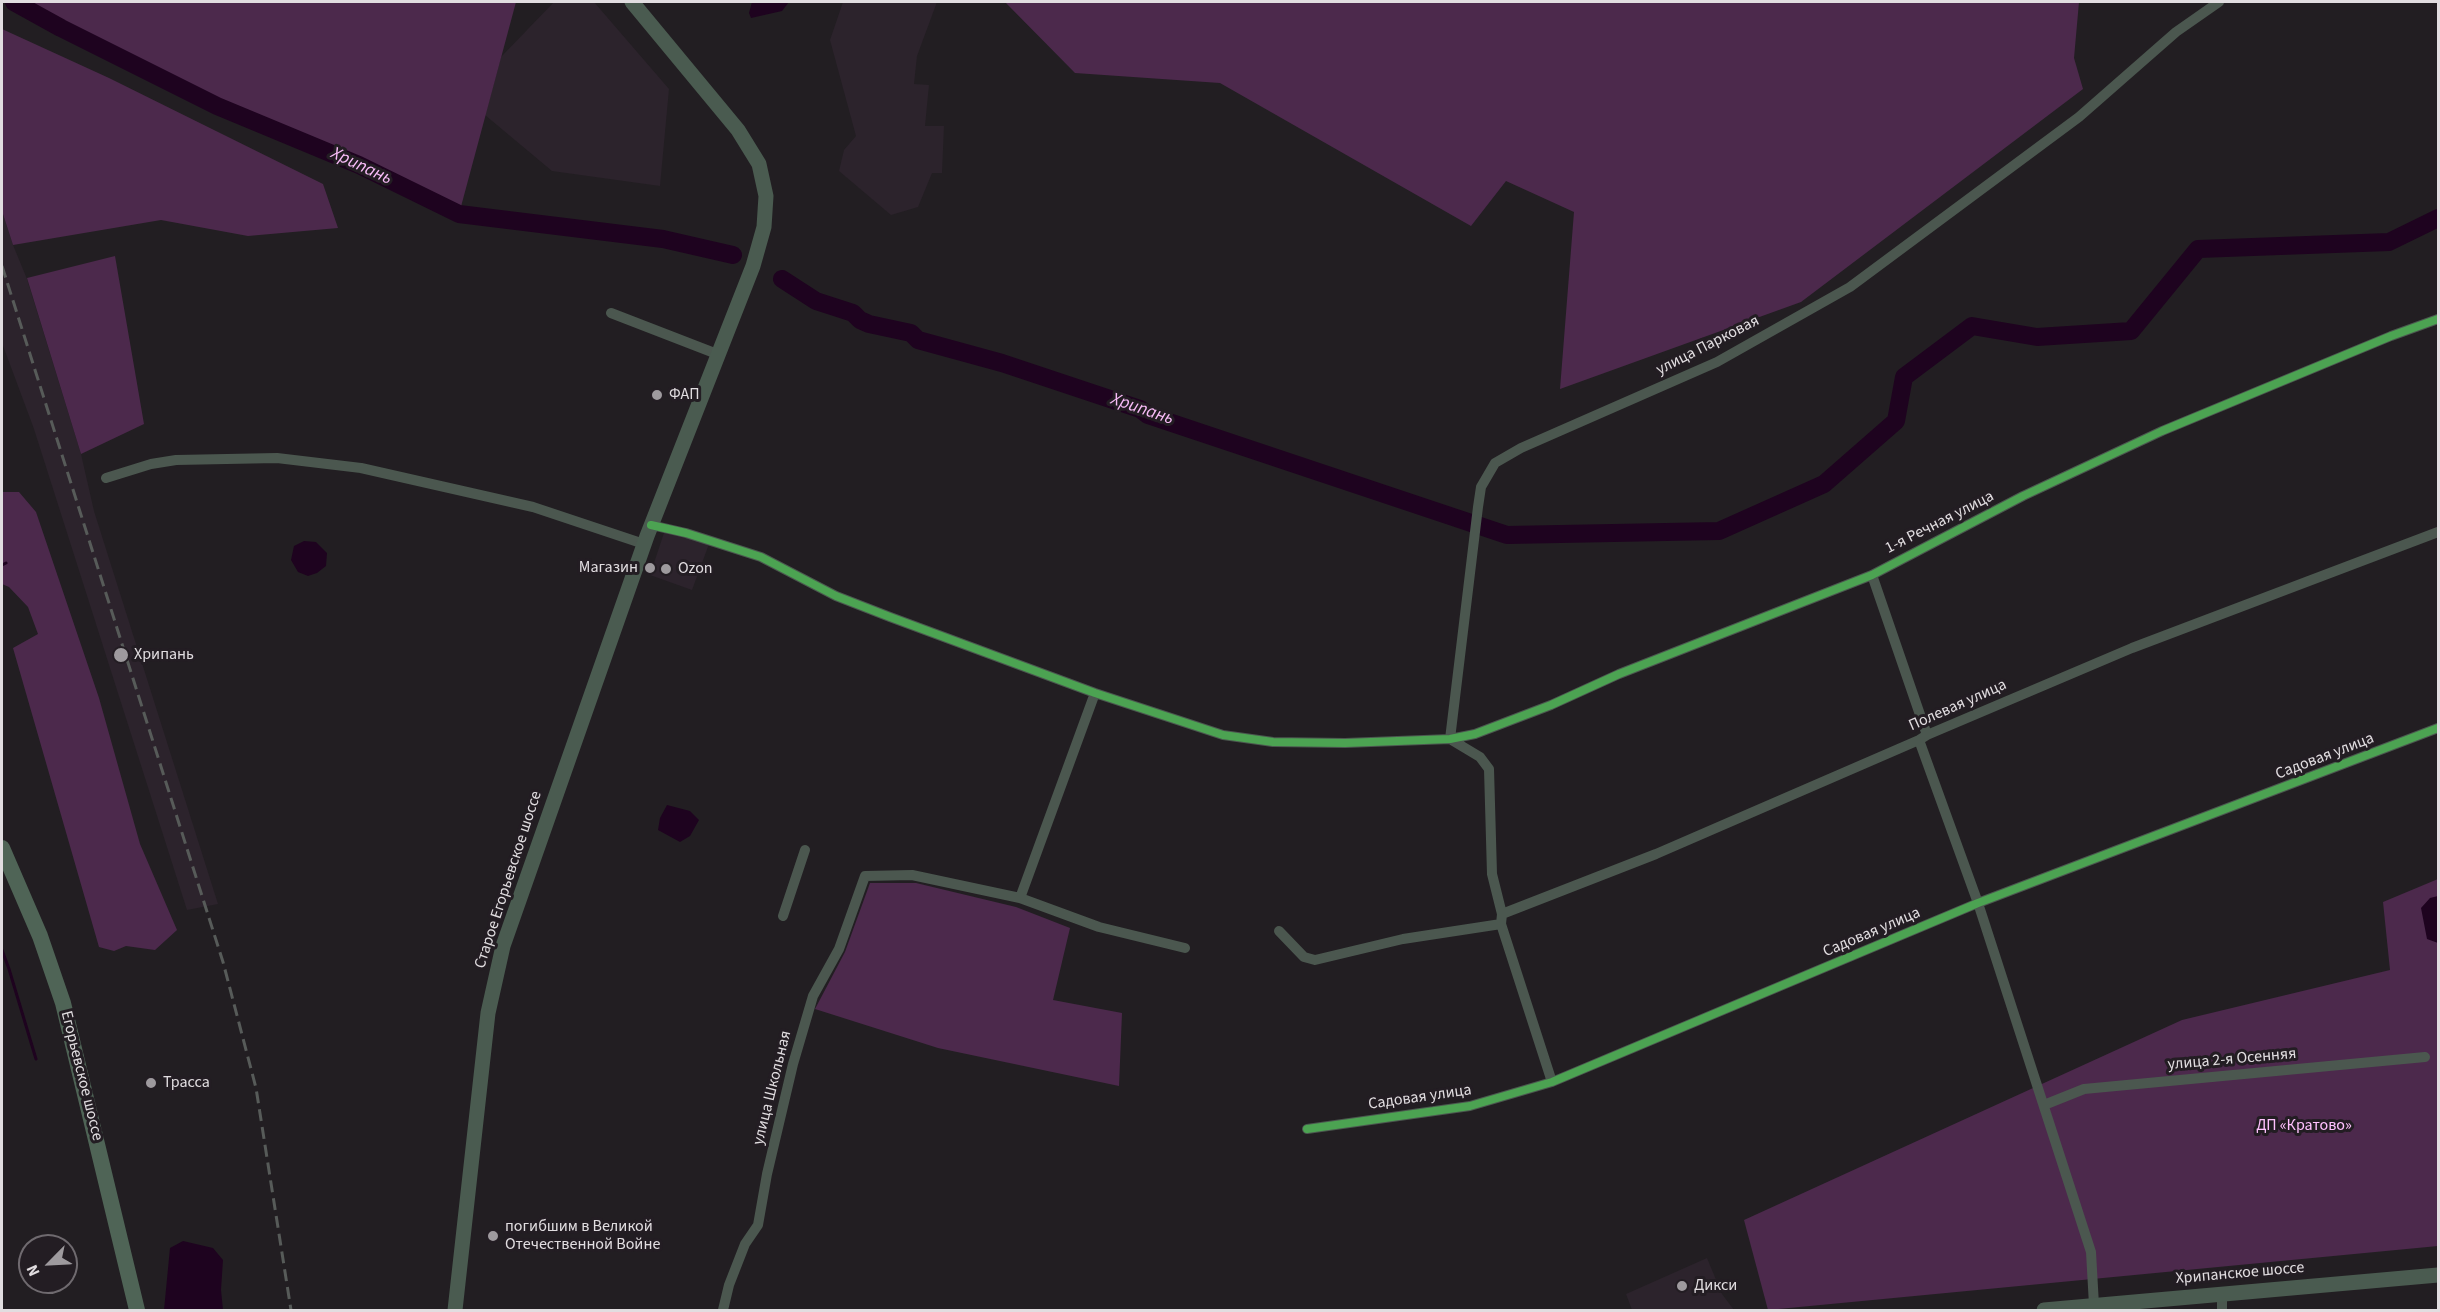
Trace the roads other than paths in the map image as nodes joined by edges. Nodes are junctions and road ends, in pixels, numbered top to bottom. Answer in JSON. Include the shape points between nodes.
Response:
{"nodes":[{"id":1,"x":632,"y":2,"type":"edge"},
{"id":2,"x":2219,"y":2,"type":"edge"},
{"id":3,"x":611,"y":313,"type":"dead end"},
{"id":4,"x":2439,"y":319,"type":"edge"},
{"id":5,"x":717,"y":354,"type":"junction"},
{"id":6,"x":106,"y":478,"type":"dead end"},
{"id":7,"x":651,"y":525,"type":"junction"},
{"id":8,"x":2439,"y":532,"type":"edge"},
{"id":9,"x":644,"y":544,"type":"junction"},
{"id":10,"x":1872,"y":575,"type":"junction"},
{"id":11,"x":1095,"y":693,"type":"junction"},
{"id":12,"x":2439,"y":728,"type":"edge"},
{"id":13,"x":1923,"y":737,"type":"junction"},
{"id":14,"x":1450,"y":739,"type":"junction"},
{"id":15,"x":2,"y":848,"type":"edge"},
{"id":16,"x":805,"y":850,"type":"dead end"},
{"id":17,"x":1020,"y":898,"type":"junction"},
{"id":18,"x":1978,"y":903,"type":"junction"},
{"id":19,"x":783,"y":916,"type":"dead end"},
{"id":20,"x":1501,"y":919,"type":"junction"},
{"id":21,"x":1279,"y":931,"type":"dead end"},
{"id":22,"x":1185,"y":948,"type":"dead end"},
{"id":23,"x":2425,"y":1057,"type":"dead end"},
{"id":24,"x":1552,"y":1082,"type":"junction"},
{"id":25,"x":2044,"y":1105,"type":"junction"},
{"id":26,"x":1307,"y":1129,"type":"dead end"},
{"id":27,"x":2439,"y":1275,"type":"edge"},
{"id":28,"x":2222,"y":1294,"type":"junction"},
{"id":29,"x":2094,"y":1305,"type":"junction"},
{"id":30,"x":137,"y":1311,"type":"edge"},
{"id":31,"x":455,"y":1311,"type":"edge"},
{"id":32,"x":723,"y":1311,"type":"edge"},
{"id":33,"x":2044,"y":1311,"type":"edge"},
{"id":34,"x":2222,"y":1311,"type":"edge"}],
"edges":[{"from":1,"to":5,"type":"main road","name":"Старое Егорьевское шоссе","via":[[738,130],[762,174],[766,196],[764,227],[753,266]]},
{"from":2,"to":14,"type":"street","name":"улица Парковая","via":[[2176,32],[2079,117],[1850,287],[1717,362],[1495,463],[1481,487]]},
{"from":3,"to":5,"type":"street"},
{"from":4,"to":10,"type":"street","name":"1-я Речная улица","via":[[2162,431],[2023,496]]},
{"from":5,"to":7,"type":"main road","name":"Старое Егорьевское шоссе"},
{"from":6,"to":9,"type":"street","via":[[176,460],[277,458],[361,468],[533,507]]},
{"from":7,"to":9,"type":"main road","name":"Старое Егорьевское шоссе"},
{"from":7,"to":11,"type":"street","name":"1-я Речная улица","via":[[762,557],[836,596]]},
{"from":8,"to":13,"type":"street","name":"Полевая улица","via":[[2132,648]]},
{"from":9,"to":31,"type":"main road","name":"Старое Егорьевское шоссе","via":[[495,977]]},
{"from":10,"to":13,"type":"street"},
{"from":10,"to":14,"type":"street","name":"1-я Речная улица","via":[[1619,674],[1551,705],[1475,734]]},
{"from":11,"to":14,"type":"street","name":"1-я Речная улица","via":[[1213,732],[1273,742]]},
{"from":11,"to":17,"type":"street"},
{"from":12,"to":18,"type":"street","name":"Садовая улица"},
{"from":13,"to":18,"type":"street"},
{"from":13,"to":20,"type":"street","name":"Полевая улица"},
{"from":14,"to":20,"type":"street","via":[[1480,757],[1490,769],[1492,874]]},
{"from":15,"to":30,"type":"main road","name":"Егорьевское шоссе","via":[[40,936],[63,1003]]},
{"from":16,"to":19,"type":"street"},
{"from":17,"to":22,"type":"street","via":[[1099,927]]},
{"from":17,"to":32,"type":"street","name":"улица Школьная","via":[[912,875],[865,876],[839,949],[813,996],[793,1064],[758,1225],[745,1244]]},
{"from":18,"to":24,"type":"street","name":"Садовая улица"},
{"from":18,"to":25,"type":"street"},
{"from":20,"to":21,"type":"street","name":"Полевая улица","via":[[1315,960],[1304,957]]},
{"from":20,"to":24,"type":"street"},
{"from":23,"to":25,"type":"street","name":"улица 2-я Осенняя","via":[[2084,1089]]},
{"from":24,"to":26,"type":"street","name":"Садовая улица","via":[[1470,1106]]},
{"from":25,"to":29,"type":"street","via":[[2091,1252]]},
{"from":27,"to":28,"type":"main road","name":"Хрипанское шоссе"},
{"from":28,"to":29,"type":"main road","name":"Хрипанское шоссе"},
{"from":28,"to":34,"type":"street"},
{"from":29,"to":33,"type":"main road","name":"Хрипанское шоссе"}]}
